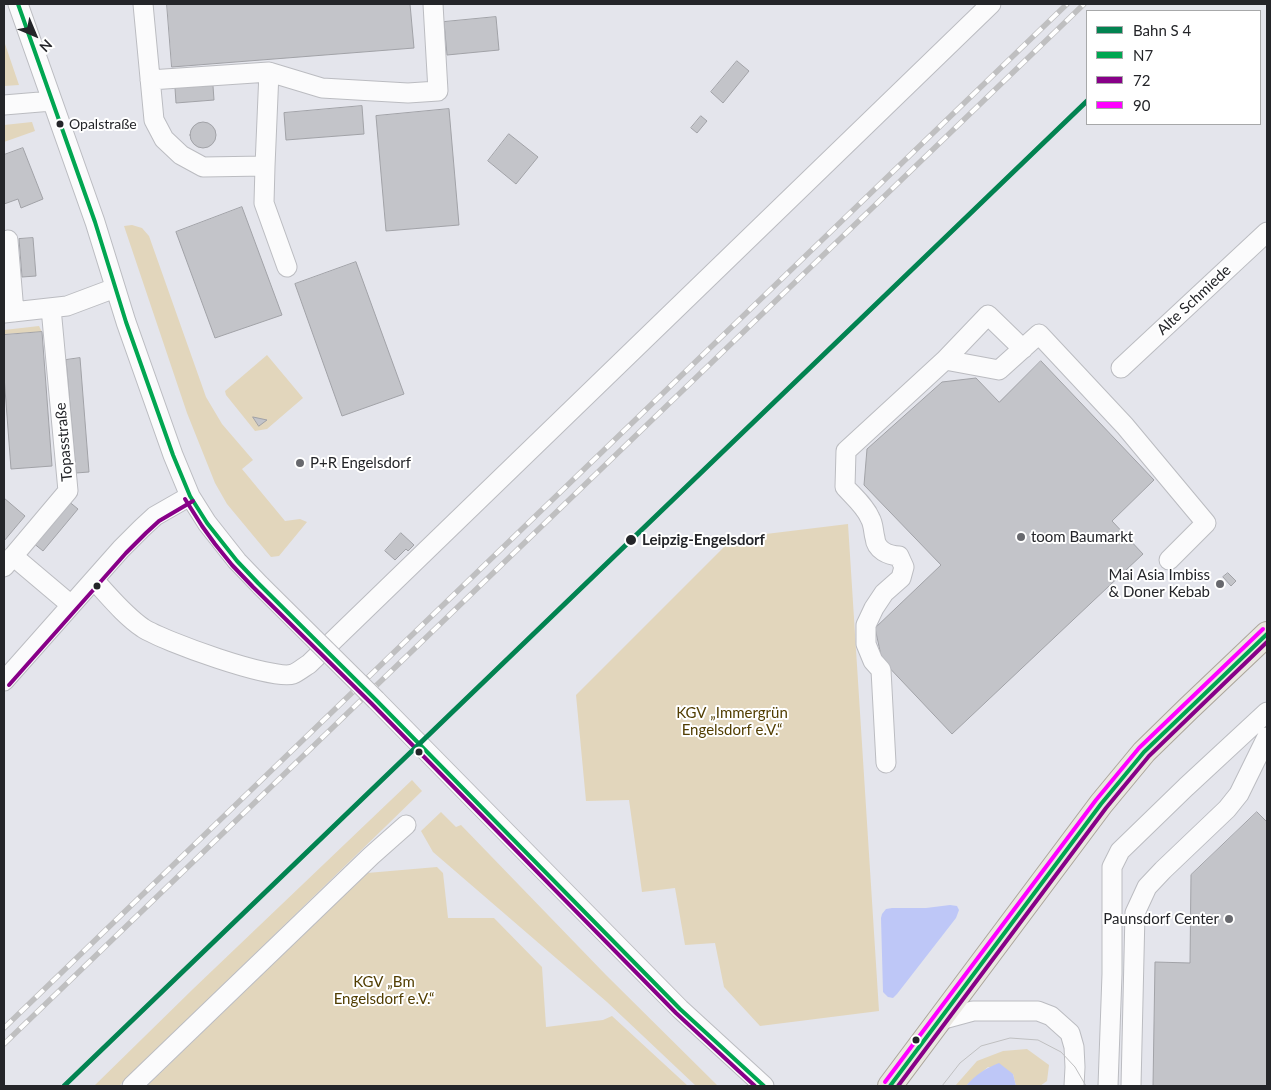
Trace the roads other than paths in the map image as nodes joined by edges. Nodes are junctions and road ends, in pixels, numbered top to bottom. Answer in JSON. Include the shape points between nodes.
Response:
{"nodes":[{"id":1,"x":18,"y":4,"type":"edge"},
{"id":2,"x":143,"y":4,"type":"edge"},
{"id":3,"x":433,"y":4,"type":"edge"},
{"id":4,"x":991,"y":4,"type":"edge"},
{"id":5,"x":269,"y":72,"type":"junction"},
{"id":6,"x":150,"y":80,"type":"junction"},
{"id":7,"x":52,"y":101,"type":"junction"},
{"id":8,"x":4,"y":105,"type":"edge"},
{"id":9,"x":264,"y":166,"type":"junction"},
{"id":10,"x":1267,"y":232,"type":"edge"},
{"id":11,"x":8,"y":240,"type":"dead end"},
{"id":12,"x":288,"y":267,"type":"dead end"},
{"id":13,"x":115,"y":288,"type":"junction"},
{"id":14,"x":51,"y":308,"type":"junction"},
{"id":15,"x":9,"y":312,"type":"edge"},
{"id":16,"x":1023,"y":349,"type":"junction"},
{"id":17,"x":945,"y":360,"type":"junction"},
{"id":18,"x":1121,"y":368,"type":"dead end"},
{"id":19,"x":190,"y":496,"type":"junction"},
{"id":20,"x":1169,"y":560,"type":"dead end"},
{"id":21,"x":8,"y":561,"type":"edge"},
{"id":22,"x":94,"y":580,"type":"junction"},
{"id":23,"x":71,"y":605,"type":"junction"},
{"id":24,"x":1267,"y":634,"type":"edge"},
{"id":25,"x":4,"y":681,"type":"edge"},
{"id":26,"x":1267,"y":712,"type":"edge"},
{"id":27,"x":1267,"y":737,"type":"edge"},
{"id":28,"x":886,"y":763,"type":"dead end"},
{"id":29,"x":406,"y":824,"type":"dead end"},
{"id":30,"x":940,"y":1020,"type":"junction"},
{"id":31,"x":132,"y":1086,"type":"edge"},
{"id":32,"x":764,"y":1086,"type":"edge"},
{"id":33,"x":890,"y":1086,"type":"edge"},
{"id":34,"x":1074,"y":1086,"type":"edge"},
{"id":35,"x":1108,"y":1086,"type":"edge"},
{"id":36,"x":1131,"y":1086,"type":"edge"}],
"edges":[{"from":1,"to":7,"type":"street"},
{"from":2,"to":6,"type":"street"},
{"from":3,"to":5,"type":"street","via":[[438,91],[408,93],[322,88]]},
{"from":4,"to":22,"type":"street","via":[[309,664],[292,675],[252,669],[187,648],[145,629]]},
{"from":5,"to":6,"type":"street"},
{"from":5,"to":9,"type":"street"},
{"from":6,"to":9,"type":"street","via":[[154,120],[164,139],[181,155],[204,167]]},
{"from":7,"to":8,"type":"street"},
{"from":7,"to":13,"type":"street"},
{"from":9,"to":12,"type":"street","via":[[264,203]]},
{"from":10,"to":18,"type":"street","name":"Alte Schmiede"},
{"from":11,"to":15,"type":"street"},
{"from":13,"to":14,"type":"street","via":[[67,306]]},
{"from":13,"to":19,"type":"street","via":[[172,454]]},
{"from":14,"to":15,"type":"street"},
{"from":14,"to":21,"type":"street","name":"Topasstraße","via":[[68,490]]},
{"from":16,"to":17,"type":"street","via":[[1000,370]]},
{"from":16,"to":17,"type":"street","via":[[988,316]]},
{"from":16,"to":20,"type":"street","via":[[1039,334],[1125,426],[1206,523]]},
{"from":17,"to":28,"type":"street","via":[[846,451],[845,487],[866,510],[881,549],[899,556],[904,567],[902,578],[884,593],[866,624],[866,644],[881,670]]},
{"from":19,"to":22,"type":"street","via":[[155,516]]},
{"from":19,"to":32,"type":"street","bridge":true,"via":[[220,540],[261,586],[680,1009]]},
{"from":21,"to":23,"type":"street","name":"Topasstraße"},
{"from":22,"to":23,"type":"street"},
{"from":23,"to":25,"type":"street"},
{"from":24,"to":30,"type":"main road","via":[[1144,752],[1101,804]]},
{"from":26,"to":35,"type":"street","via":[[1120,851],[1112,867]]},
{"from":27,"to":36,"type":"street","via":[[1239,794],[1228,809],[1147,887],[1135,913]]},
{"from":29,"to":31,"type":"street"},
{"from":30,"to":33,"type":"main road"},
{"from":30,"to":34,"type":"street","via":[[973,1011],[1038,1011],[1051,1016],[1070,1033],[1074,1046]]}]}
